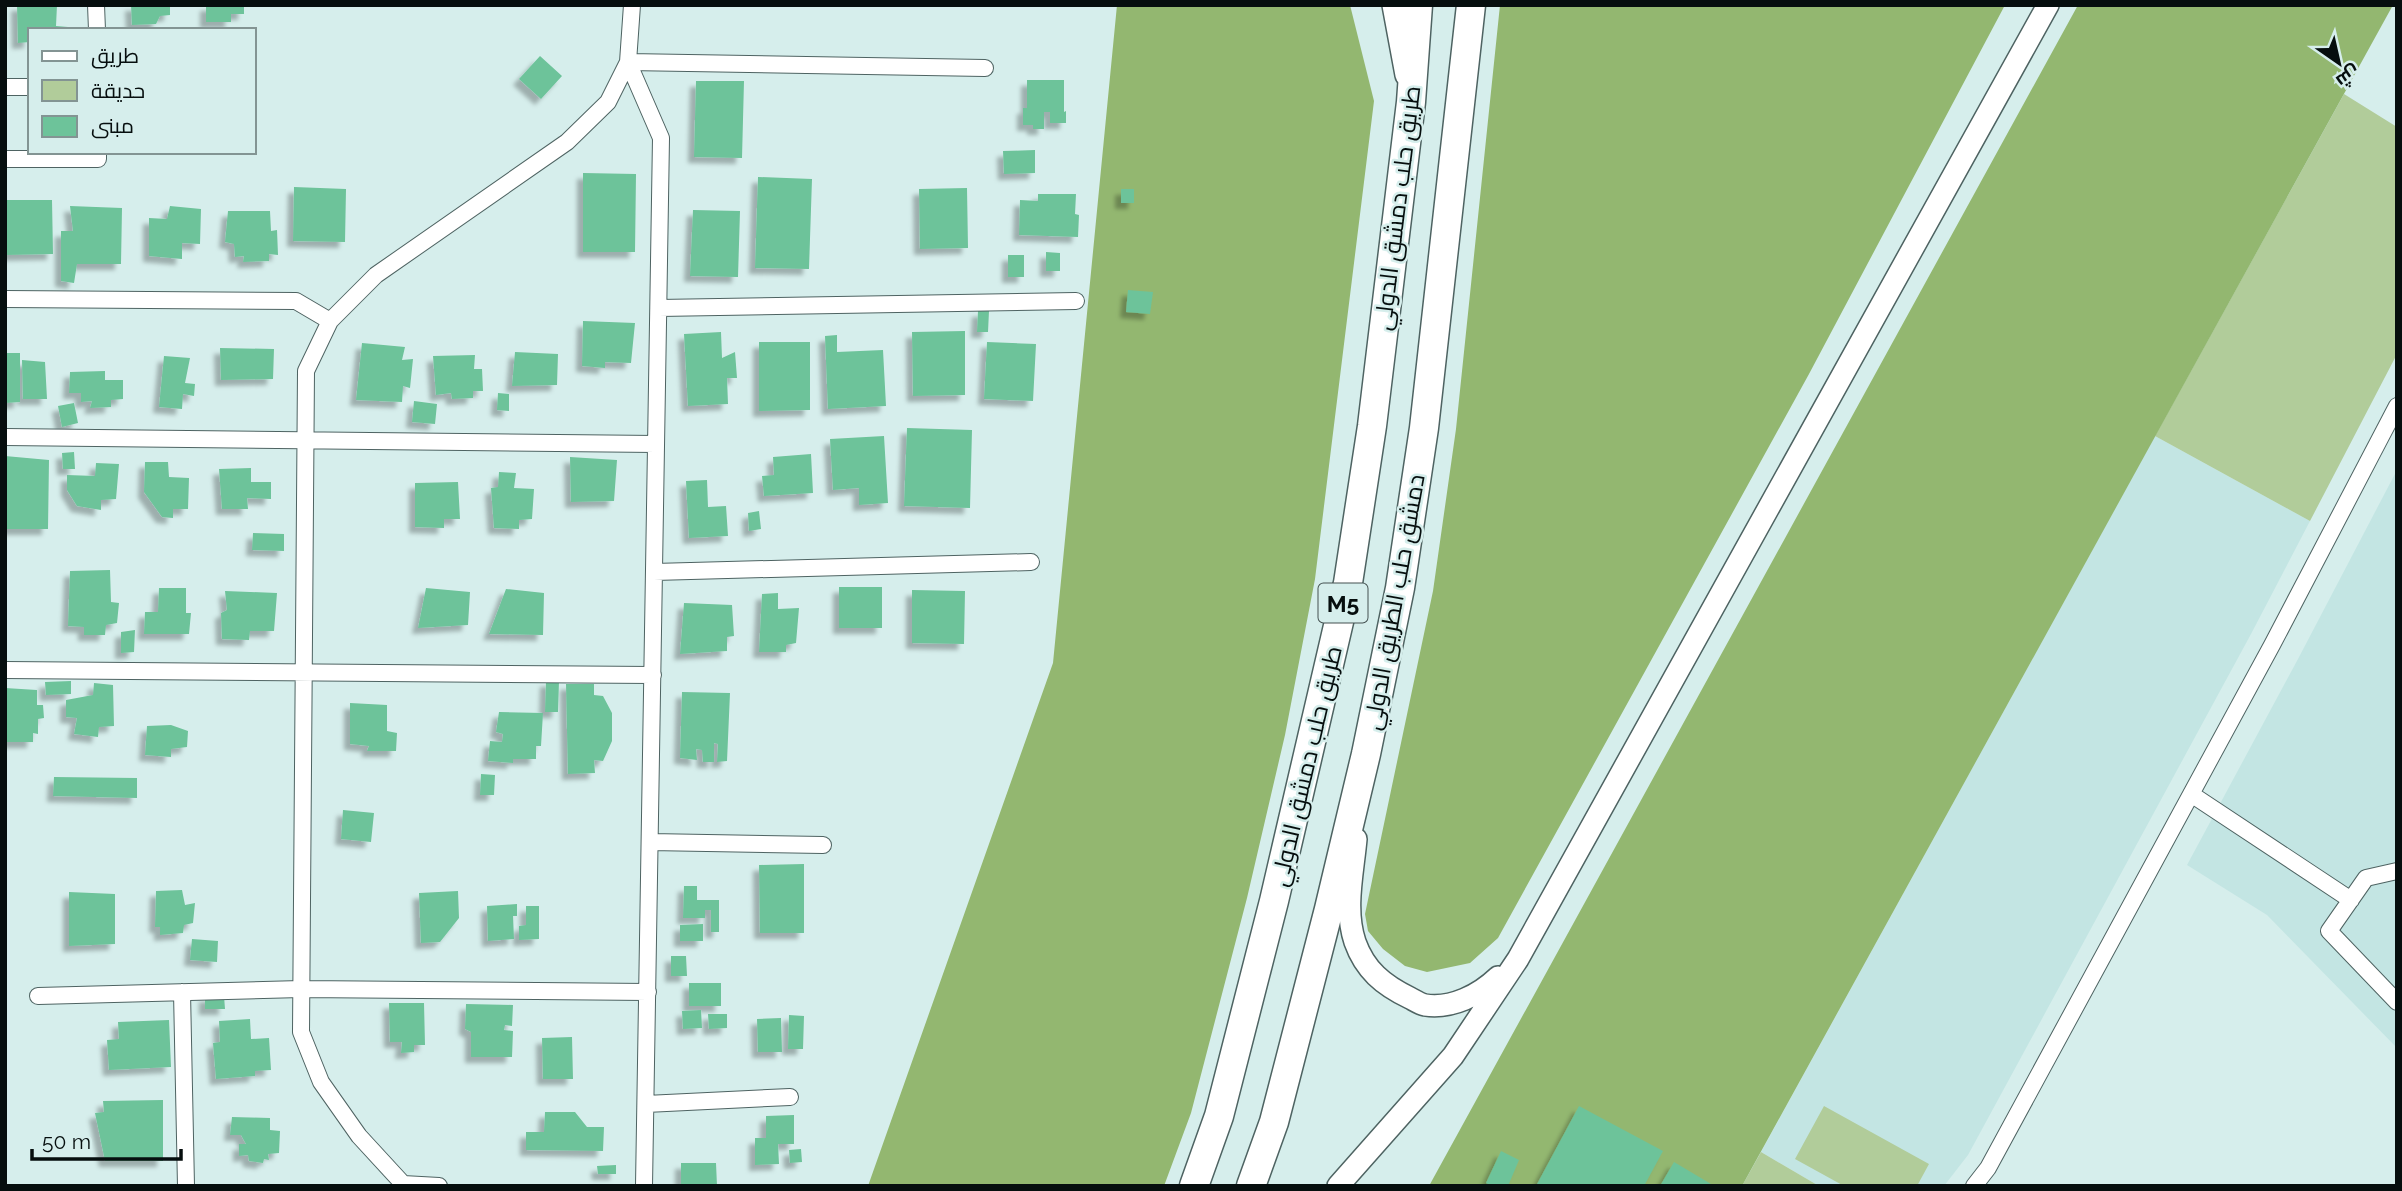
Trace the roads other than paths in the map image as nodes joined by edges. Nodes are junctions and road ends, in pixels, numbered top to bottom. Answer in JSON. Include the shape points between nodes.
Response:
{"nodes":[{"id":1,"x":96,"y":5,"type":"edge"},
{"id":2,"x":632,"y":5,"type":"edge"},
{"id":3,"x":1393,"y":5,"type":"edge"},
{"id":4,"x":1418,"y":5,"type":"edge"},
{"id":5,"x":1471,"y":5,"type":"edge"},
{"id":6,"x":2048,"y":5,"type":"edge"},
{"id":7,"x":97,"y":28,"type":"edge"},
{"id":8,"x":628,"y":62,"type":"junction"},
{"id":9,"x":985,"y":68,"type":"dead end"},
{"id":10,"x":5,"y":87,"type":"edge"},
{"id":11,"x":28,"y":87,"type":"edge"},
{"id":12,"x":1411,"y":102,"type":"junction"},
{"id":13,"x":98,"y":154,"type":"edge"},
{"id":14,"x":5,"y":159,"type":"edge"},
{"id":15,"x":5,"y":299,"type":"edge"},
{"id":16,"x":1076,"y":301,"type":"dead end"},
{"id":17,"x":659,"y":308,"type":"junction"},
{"id":18,"x":330,"y":321,"type":"junction"},
{"id":19,"x":2397,"y":406,"type":"edge"},
{"id":20,"x":5,"y":438,"type":"edge"},
{"id":21,"x":306,"y":440,"type":"junction"},
{"id":22,"x":656,"y":444,"type":"junction"},
{"id":23,"x":1031,"y":562,"type":"dead end"},
{"id":24,"x":654,"y":572,"type":"junction"},
{"id":25,"x":5,"y":670,"type":"edge"},
{"id":26,"x":304,"y":673,"type":"junction"},
{"id":27,"x":653,"y":675,"type":"junction"},
{"id":28,"x":1366,"y":754,"type":"junction"},
{"id":29,"x":2191,"y":794,"type":"junction"},
{"id":30,"x":650,"y":842,"type":"junction"},
{"id":31,"x":823,"y":845,"type":"dead end"},
{"id":32,"x":2397,"y":871,"type":"edge"},
{"id":33,"x":2351,"y":900,"type":"junction"},
{"id":34,"x":1518,"y":959,"type":"junction"},
{"id":35,"x":302,"y":989,"type":"junction"},
{"id":36,"x":182,"y":992,"type":"junction"},
{"id":37,"x":648,"y":992,"type":"junction"},
{"id":38,"x":38,"y":996,"type":"dead end"},
{"id":39,"x":2397,"y":1002,"type":"edge"},
{"id":40,"x":790,"y":1097,"type":"dead end"},
{"id":41,"x":646,"y":1104,"type":"junction"},
{"id":42,"x":404,"y":1185,"type":"edge"},
{"id":43,"x":187,"y":1186,"type":"edge"},
{"id":44,"x":439,"y":1186,"type":"edge"},
{"id":45,"x":644,"y":1186,"type":"edge"},
{"id":46,"x":1194,"y":1186,"type":"edge"},
{"id":47,"x":1251,"y":1186,"type":"edge"},
{"id":48,"x":1338,"y":1186,"type":"edge"},
{"id":49,"x":1974,"y":1186,"type":"edge"}],
"edges":[{"from":1,"to":7,"type":"street"},
{"from":2,"to":8,"type":"street"},
{"from":3,"to":12,"type":"main road"},
{"from":4,"to":12,"type":"highway","name":"طريق حلب دمشق الدولي","number":"M5"},
{"from":5,"to":28,"type":"highway","name":"دمشق حلب الطريق الدولي","number":"M5","via":[[1424,428],[1400,588]]},
{"from":6,"to":34,"type":"main road"},
{"from":8,"to":9,"type":"street"},
{"from":8,"to":17,"type":"street","via":[[661,138]]},
{"from":8,"to":18,"type":"street","via":[[608,102],[567,142],[376,275]]},
{"from":10,"to":11,"type":"street"},
{"from":12,"to":46,"type":"highway","name":"طريق حلب دمشق الدولي","number":"M5","via":[[1348,583],[1275,901],[1219,1116]]},
{"from":13,"to":14,"type":"street","via":[[98,159]]},
{"from":15,"to":18,"type":"street","via":[[296,301]]},
{"from":16,"to":17,"type":"street"},
{"from":17,"to":22,"type":"street"},
{"from":18,"to":21,"type":"street","via":[[306,371]]},
{"from":19,"to":29,"type":"street"},
{"from":20,"to":21,"type":"street"},
{"from":21,"to":22,"type":"street"},
{"from":21,"to":26,"type":"street"},
{"from":22,"to":24,"type":"street"},
{"from":23,"to":24,"type":"street"},
{"from":24,"to":27,"type":"street"},
{"from":25,"to":26,"type":"street"},
{"from":26,"to":27,"type":"street"},
{"from":26,"to":35,"type":"street"},
{"from":27,"to":30,"type":"street"},
{"from":28,"to":34,"type":"main road","via":[[1349,912],[1366,965],[1393,990],[1434,1004],[1454,1003],[1483,991]]},
{"from":28,"to":47,"type":"highway","name":"دمشق حلب الطريق الدولي","number":"M5","via":[[1274,1122]]},
{"from":29,"to":33,"type":"street"},
{"from":29,"to":49,"type":"street","via":[[1988,1168]]},
{"from":30,"to":31,"type":"street"},
{"from":30,"to":37,"type":"street"},
{"from":32,"to":33,"type":"street","via":[[2366,878]]},
{"from":33,"to":39,"type":"street","via":[[2329,931]]},
{"from":34,"to":48,"type":"main road","via":[[1453,1056]]},
{"from":35,"to":36,"type":"street"},
{"from":35,"to":37,"type":"street"},
{"from":35,"to":42,"type":"street","via":[[301,1032],[321,1082],[359,1136]]},
{"from":36,"to":38,"type":"street"},
{"from":36,"to":43,"type":"street"},
{"from":37,"to":41,"type":"street"},
{"from":40,"to":41,"type":"street"},
{"from":41,"to":45,"type":"street"},
{"from":42,"to":44,"type":"street"}]}
